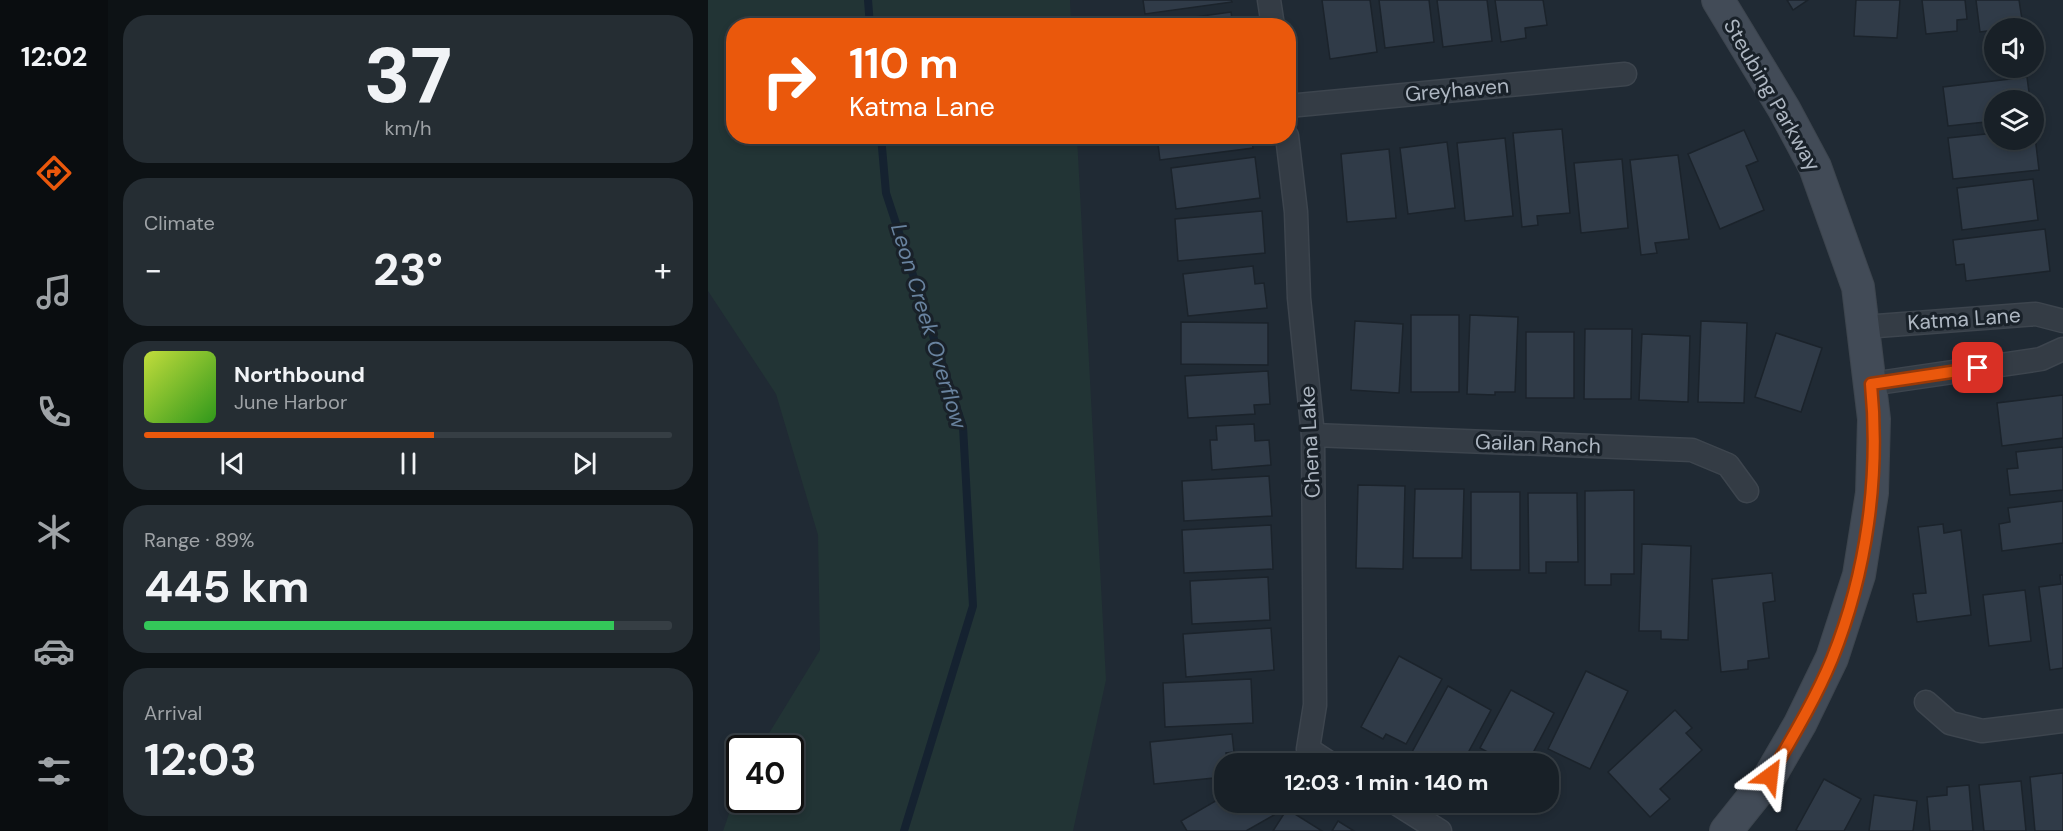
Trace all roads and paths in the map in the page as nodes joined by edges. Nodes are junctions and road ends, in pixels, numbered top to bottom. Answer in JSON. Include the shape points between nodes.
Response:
{"nodes":[{"id":1,"x":1269,"y":0,"type":"edge"},
{"id":2,"x":1718,"y":0,"type":"edge"},
{"id":3,"x":1272,"y":18,"type":"edge"},
{"id":4,"x":1625,"y":74,"type":"dead end"},
{"id":5,"x":1296,"y":105,"type":"edge"},
{"id":6,"x":1288,"y":144,"type":"edge"},
{"id":7,"x":2063,"y":321,"type":"edge"},
{"id":8,"x":1864,"y":327,"type":"junction"},
{"id":9,"x":2063,"y":349,"type":"edge"},
{"id":10,"x":1871,"y":384,"type":"junction"},
{"id":11,"x":1313,"y":435,"type":"junction"},
{"id":12,"x":1747,"y":491,"type":"dead end"},
{"id":13,"x":1926,"y":702,"type":"dead end"},
{"id":14,"x":2063,"y":721,"type":"edge"},
{"id":15,"x":1314,"y":753,"type":"edge"},
{"id":16,"x":1411,"y":813,"type":"edge"},
{"id":17,"x":1440,"y":831,"type":"edge"},
{"id":18,"x":1726,"y":831,"type":"edge"}],
"edges":[{"from":1,"to":3,"type":"street"},
{"from":2,"to":8,"type":"street","name":"Steubing Parkway","via":[[1815,167],[1858,287]]},
{"from":4,"to":5,"type":"street","name":"Greyhaven"},
{"from":6,"to":11,"type":"street","name":"Chena Lake"},
{"from":7,"to":8,"type":"street","name":"Katma Lane","via":[[2036,314]]},
{"from":8,"to":10,"type":"street","name":"Steubing Parkway"},
{"from":9,"to":10,"type":"street","via":[[2041,359]]},
{"from":10,"to":18,"type":"street","name":"Steubing Parkway","via":[[1872,493],[1859,575],[1832,658],[1795,733],[1770,776]]},
{"from":11,"to":12,"type":"street","name":"Gailan Ranch","via":[[1692,450],[1728,465]]},
{"from":11,"to":15,"type":"street","name":"Chena Lake","via":[[1315,705],[1308,749]]},
{"from":13,"to":14,"type":"street","via":[[1950,723],[1982,731]]},
{"from":16,"to":17,"type":"street"}]}
